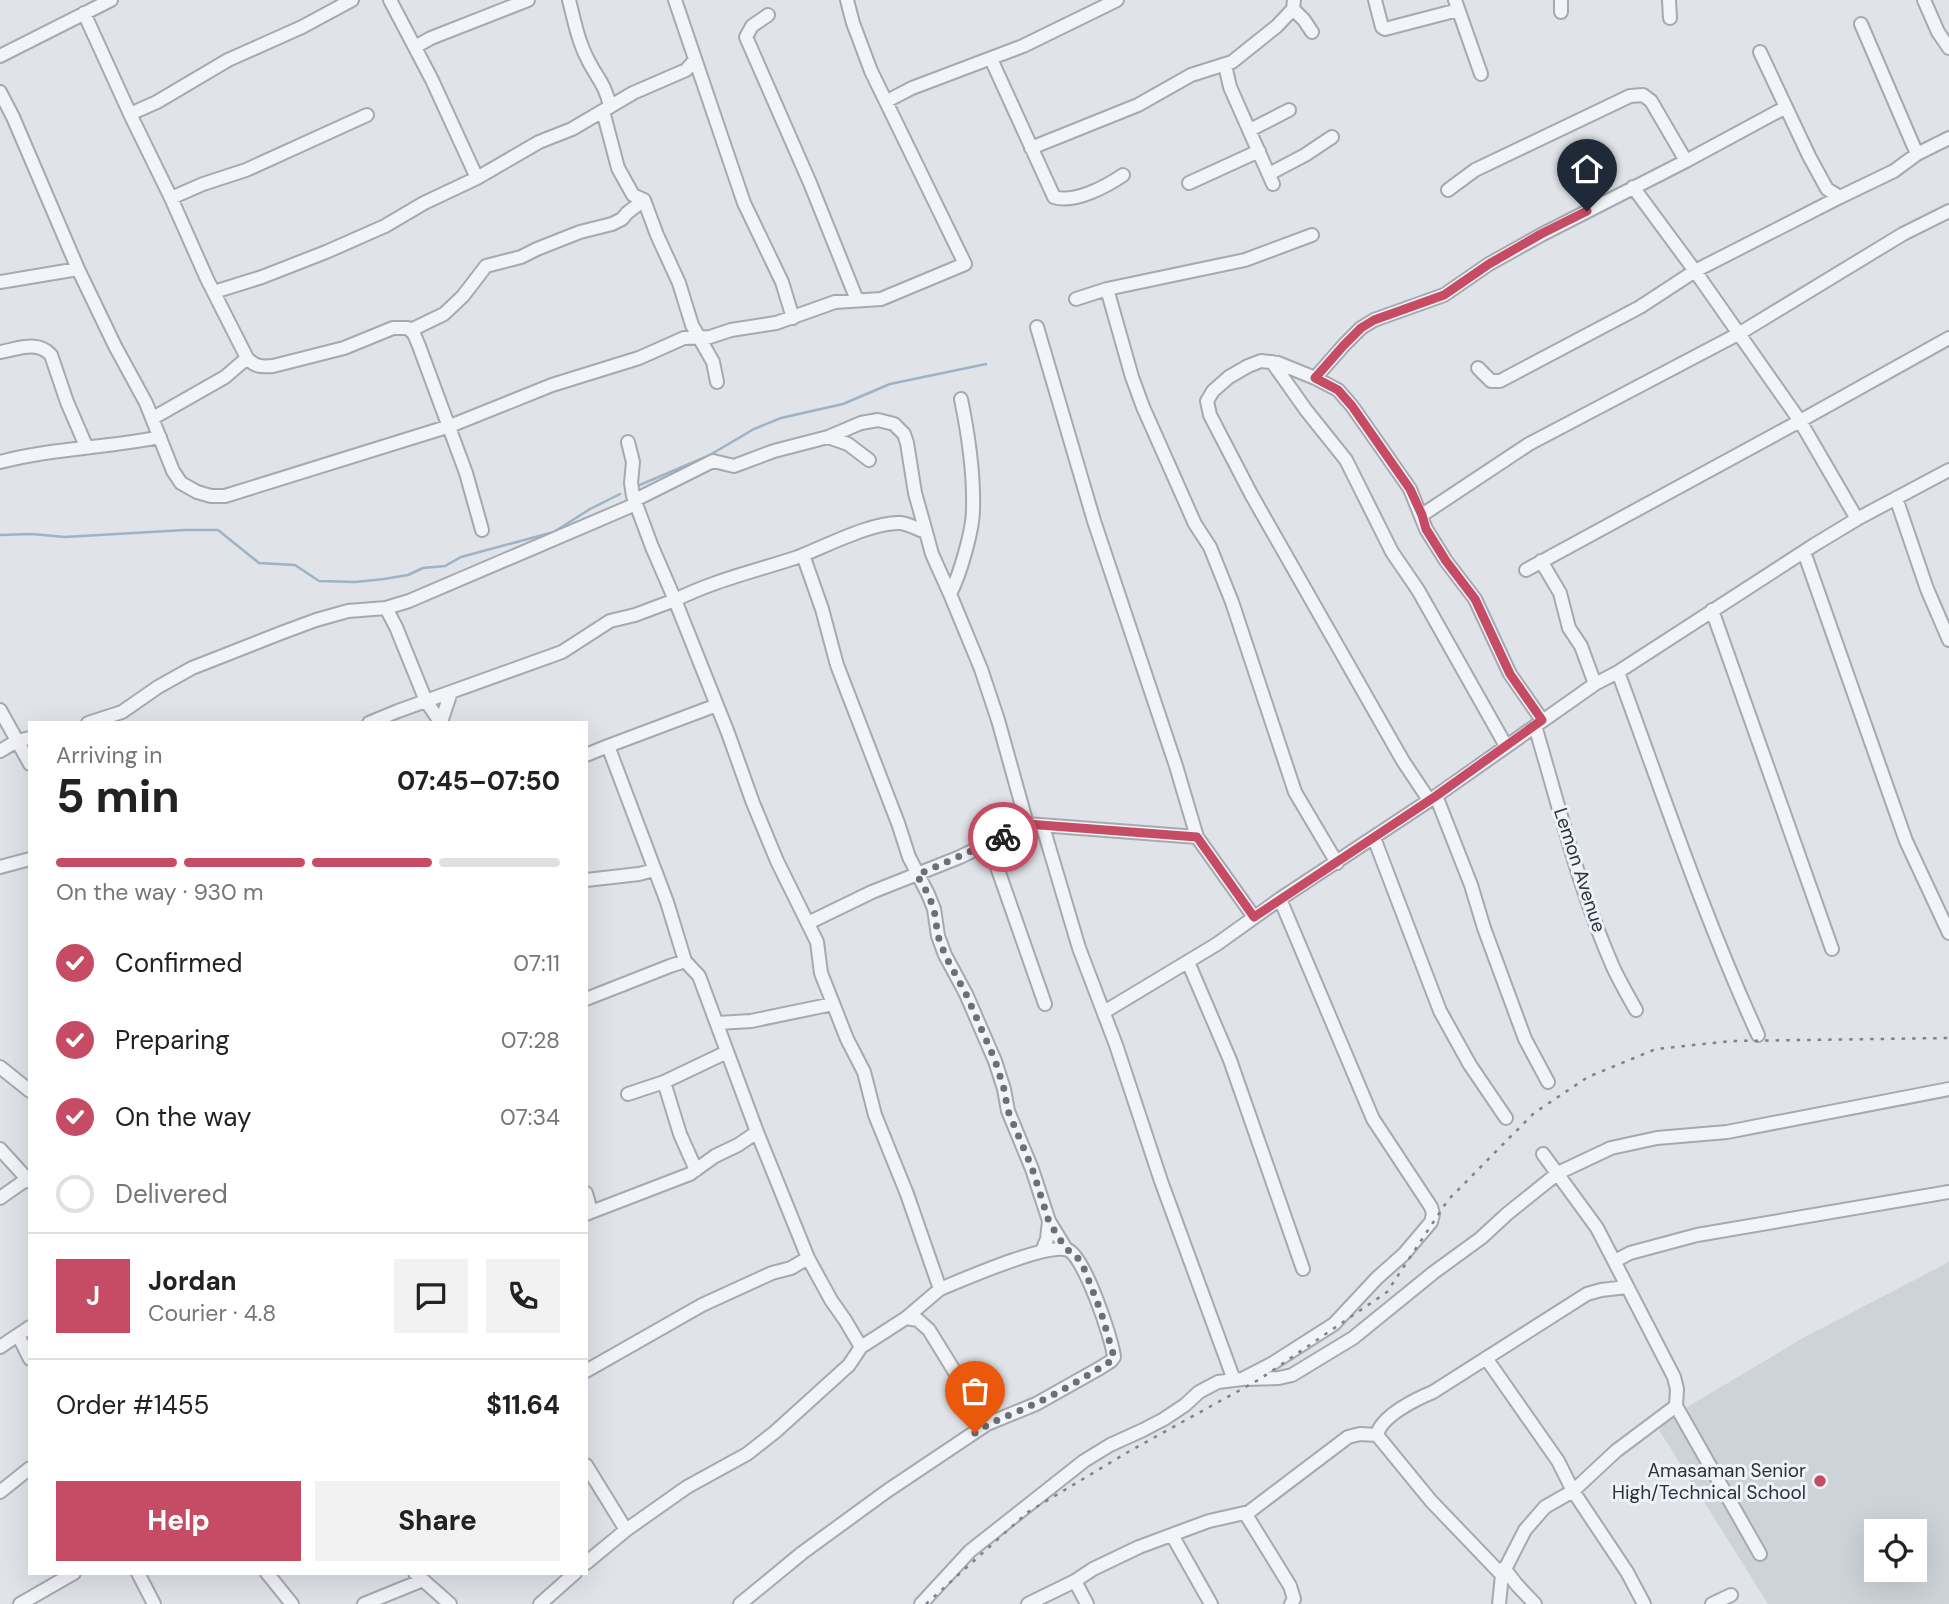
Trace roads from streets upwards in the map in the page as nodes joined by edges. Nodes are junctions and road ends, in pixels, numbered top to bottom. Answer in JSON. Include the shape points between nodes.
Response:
{"nodes":[{"id":1,"x":111,"y":0,"type":"edge"},
{"id":2,"x":352,"y":0,"type":"edge"},
{"id":3,"x":390,"y":0,"type":"edge"},
{"id":4,"x":528,"y":0,"type":"edge"},
{"id":5,"x":569,"y":0,"type":"edge"},
{"id":6,"x":674,"y":0,"type":"edge"},
{"id":7,"x":848,"y":0,"type":"edge"},
{"id":8,"x":1117,"y":0,"type":"edge"},
{"id":9,"x":1374,"y":0,"type":"edge"},
{"id":10,"x":1669,"y":0,"type":"edge"},
{"id":11,"x":1924,"y":0,"type":"edge"},
{"id":12,"x":1293,"y":5,"type":"edge"},
{"id":13,"x":1456,"y":5,"type":"edge"},
{"id":14,"x":84,"y":13,"type":"junction"},
{"id":15,"x":768,"y":15,"type":"dead end"},
{"id":16,"x":1670,"y":18,"type":"dead end"},
{"id":17,"x":1861,"y":24,"type":"dead end"},
{"id":18,"x":1312,"y":32,"type":"dead end"},
{"id":19,"x":415,"y":47,"type":"junction"},
{"id":20,"x":1949,"y":48,"type":"edge"},
{"id":21,"x":1760,"y":52,"type":"dead end"},
{"id":22,"x":0,"y":56,"type":"edge"},
{"id":23,"x":991,"y":59,"type":"junction"},
{"id":24,"x":695,"y":60,"type":"junction"},
{"id":25,"x":1225,"y":65,"type":"junction"},
{"id":26,"x":1481,"y":74,"type":"dead end"},
{"id":27,"x":0,"y":92,"type":"edge"},
{"id":28,"x":887,"y":101,"type":"junction"},
{"id":29,"x":1786,"y":107,"type":"junction"},
{"id":30,"x":606,"y":109,"type":"junction"},
{"id":31,"x":1289,"y":110,"type":"dead end"},
{"id":32,"x":130,"y":114,"type":"junction"},
{"id":33,"x":367,"y":115,"type":"dead end"},
{"id":34,"x":1250,"y":130,"type":"junction"},
{"id":35,"x":1332,"y":137,"type":"dead end"},
{"id":36,"x":1949,"y":138,"type":"edge"},
{"id":37,"x":1031,"y":148,"type":"junction"},
{"id":38,"x":1259,"y":151,"type":"junction"},
{"id":39,"x":1917,"y":154,"type":"junction"},
{"id":40,"x":1686,"y":161,"type":"junction"},
{"id":41,"x":1124,"y":175,"type":"dead end"},
{"id":42,"x":477,"y":178,"type":"junction"},
{"id":43,"x":1189,"y":183,"type":"dead end"},
{"id":44,"x":1633,"y":187,"type":"junction"},
{"id":45,"x":1448,"y":190,"type":"dead end"},
{"id":46,"x":1840,"y":197,"type":"junction"},
{"id":47,"x":171,"y":198,"type":"junction"},
{"id":48,"x":644,"y":200,"type":"junction"},
{"id":49,"x":1949,"y":211,"type":"edge"},
{"id":50,"x":1312,"y":235,"type":"dead end"},
{"id":51,"x":78,"y":269,"type":"junction"},
{"id":52,"x":1695,"y":271,"type":"junction"},
{"id":53,"x":0,"y":282,"type":"edge"},
{"id":54,"x":1107,"y":289,"type":"junction"},
{"id":55,"x":214,"y":292,"type":"junction"},
{"id":56,"x":1076,"y":299,"type":"dead end"},
{"id":57,"x":857,"y":300,"type":"junction"},
{"id":58,"x":793,"y":318,"type":"junction"},
{"id":59,"x":1037,"y":327,"type":"dead end"},
{"id":60,"x":411,"y":330,"type":"junction"},
{"id":61,"x":1740,"y":334,"type":"junction"},
{"id":62,"x":698,"y":338,"type":"junction"},
{"id":63,"x":1949,"y":338,"type":"edge"},
{"id":64,"x":0,"y":352,"type":"edge"},
{"id":65,"x":247,"y":358,"type":"junction"},
{"id":66,"x":1272,"y":362,"type":"junction"},
{"id":67,"x":1478,"y":369,"type":"dead end"},
{"id":68,"x":1315,"y":378,"type":"junction"},
{"id":69,"x":717,"y":382,"type":"dead end"},
{"id":70,"x":961,"y":399,"type":"dead end"},
{"id":71,"x":153,"y":418,"type":"junction"},
{"id":72,"x":1800,"y":421,"type":"junction"},
{"id":73,"x":450,"y":426,"type":"junction"},
{"id":74,"x":160,"y":437,"type":"junction"},
{"id":75,"x":828,"y":437,"type":"junction"},
{"id":76,"x":628,"y":442,"type":"dead end"},
{"id":77,"x":86,"y":446,"type":"junction"},
{"id":78,"x":869,"y":460,"type":"dead end"},
{"id":79,"x":0,"y":462,"type":"edge"},
{"id":80,"x":1949,"y":470,"type":"edge"},
{"id":81,"x":1896,"y":498,"type":"junction"},
{"id":82,"x":635,"y":502,"type":"junction"},
{"id":83,"x":1422,"y":515,"type":"junction"},
{"id":84,"x":1857,"y":519,"type":"junction"},
{"id":85,"x":482,"y":530,"type":"dead end"},
{"id":86,"x":926,"y":532,"type":"junction"},
{"id":87,"x":1804,"y":552,"type":"junction"},
{"id":88,"x":803,"y":555,"type":"junction"},
{"id":89,"x":1541,"y":561,"type":"junction"},
{"id":90,"x":1526,"y":570,"type":"dead end"},
{"id":91,"x":950,"y":594,"type":"junction"},
{"id":92,"x":675,"y":600,"type":"junction"},
{"id":93,"x":386,"y":608,"type":"junction"},
{"id":94,"x":1712,"y":610,"type":"junction"},
{"id":95,"x":1949,"y":640,"type":"edge"},
{"id":96,"x":1618,"y":672,"type":"junction"},
{"id":97,"x":1595,"y":684,"type":"junction"},
{"id":98,"x":451,"y":692,"type":"junction"},
{"id":99,"x":426,"y":701,"type":"junction"},
{"id":100,"x":716,"y":705,"type":"junction"},
{"id":101,"x":0,"y":710,"type":"edge"},
{"id":102,"x":125,"y":717,"type":"edge"},
{"id":103,"x":100,"y":721,"type":"edge"},
{"id":104,"x":374,"y":721,"type":"edge"},
{"id":105,"x":440,"y":721,"type":"edge"},
{"id":106,"x":441,"y":721,"type":"edge"},
{"id":107,"x":1539,"y":723,"type":"junction"},
{"id":108,"x":23,"y":739,"type":"edge"},
{"id":109,"x":608,"y":746,"type":"junction"},
{"id":110,"x":1506,"y":746,"type":"junction"},
{"id":111,"x":0,"y":751,"type":"edge"},
{"id":112,"x":588,"y":754,"type":"edge"},
{"id":113,"x":28,"y":757,"type":"edge"},
{"id":114,"x":1432,"y":798,"type":"junction"},
{"id":115,"x":1027,"y":824,"type":"junction"},
{"id":116,"x":1043,"y":827,"type":"junction"},
{"id":117,"x":1197,"y":837,"type":"junction"},
{"id":118,"x":1374,"y":838,"type":"junction"},
{"id":119,"x":989,"y":844,"type":"junction"},
{"id":120,"x":28,"y":860,"type":"edge"},
{"id":121,"x":1337,"y":863,"type":"junction"},
{"id":122,"x":0,"y":867,"type":"edge"},
{"id":123,"x":654,"y":870,"type":"junction"},
{"id":124,"x":917,"y":875,"type":"junction"},
{"id":125,"x":588,"y":880,"type":"edge"},
{"id":126,"x":1280,"y":899,"type":"junction"},
{"id":127,"x":1254,"y":917,"type":"junction"},
{"id":128,"x":808,"y":923,"type":"junction"},
{"id":129,"x":1949,"y":933,"type":"edge"},
{"id":130,"x":1832,"y":949,"type":"dead end"},
{"id":131,"x":685,"y":961,"type":"junction"},
{"id":132,"x":1188,"y":962,"type":"junction"},
{"id":133,"x":588,"y":998,"type":"edge"},
{"id":134,"x":833,"y":1004,"type":"junction"},
{"id":135,"x":1045,"y":1004,"type":"dead end"},
{"id":136,"x":1636,"y":1010,"type":"dead end"},
{"id":137,"x":1104,"y":1013,"type":"junction"},
{"id":138,"x":718,"y":1023,"type":"junction"},
{"id":139,"x":1758,"y":1035,"type":"dead end"},
{"id":140,"x":726,"y":1052,"type":"junction"},
{"id":141,"x":0,"y":1067,"type":"edge"},
{"id":142,"x":664,"y":1082,"type":"junction"},
{"id":143,"x":1548,"y":1082,"type":"dead end"},
{"id":144,"x":28,"y":1089,"type":"edge"},
{"id":145,"x":1949,"y":1089,"type":"edge"},
{"id":146,"x":628,"y":1094,"type":"dead end"},
{"id":147,"x":1506,"y":1118,"type":"dead end"},
{"id":148,"x":757,"y":1132,"type":"junction"},
{"id":149,"x":0,"y":1149,"type":"edge"},
{"id":150,"x":1543,"y":1154,"type":"dead end"},
{"id":151,"x":696,"y":1170,"type":"junction"},
{"id":152,"x":1558,"y":1173,"type":"junction"},
{"id":153,"x":28,"y":1181,"type":"edge"},
{"id":154,"x":1949,"y":1192,"type":"edge"},
{"id":155,"x":0,"y":1198,"type":"edge"},
{"id":156,"x":589,"y":1212,"type":"edge"},
{"id":157,"x":1049,"y":1222,"type":"junction"},
{"id":158,"x":1066,"y":1249,"type":"junction"},
{"id":159,"x":1042,"y":1251,"type":"junction"},
{"id":160,"x":808,"y":1258,"type":"junction"},
{"id":161,"x":1615,"y":1261,"type":"junction"},
{"id":162,"x":1303,"y":1269,"type":"dead end"},
{"id":163,"x":1627,"y":1287,"type":"junction"},
{"id":164,"x":940,"y":1289,"type":"junction"},
{"id":165,"x":913,"y":1315,"type":"junction"},
{"id":166,"x":28,"y":1328,"type":"edge"},
{"id":167,"x":18,"y":1335,"type":"junction"},
{"id":168,"x":0,"y":1347,"type":"edge"},
{"id":169,"x":861,"y":1347,"type":"junction"},
{"id":170,"x":28,"y":1355,"type":"edge"},
{"id":171,"x":1486,"y":1358,"type":"junction"},
{"id":172,"x":588,"y":1370,"type":"edge"},
{"id":173,"x":1238,"y":1379,"type":"junction"},
{"id":174,"x":1676,"y":1406,"type":"junction"},
{"id":175,"x":987,"y":1424,"type":"junction"},
{"id":176,"x":1377,"y":1435,"type":"junction"},
{"id":177,"x":588,"y":1468,"type":"edge"},
{"id":178,"x":28,"y":1470,"type":"edge"},
{"id":179,"x":1573,"y":1491,"type":"junction"},
{"id":180,"x":0,"y":1492,"type":"edge"},
{"id":181,"x":1245,"y":1513,"type":"junction"},
{"id":182,"x":626,"y":1530,"type":"junction"},
{"id":183,"x":1172,"y":1535,"type":"junction"},
{"id":184,"x":1760,"y":1554,"type":"dead end"},
{"id":185,"x":588,"y":1561,"type":"edge"},
{"id":186,"x":1503,"y":1572,"type":"junction"},
{"id":187,"x":71,"y":1575,"type":"edge"},
{"id":188,"x":139,"y":1575,"type":"edge"},
{"id":189,"x":269,"y":1575,"type":"edge"},
{"id":190,"x":573,"y":1575,"type":"edge"},
{"id":191,"x":419,"y":1576,"type":"edge"},
{"id":192,"x":1075,"y":1581,"type":"junction"},
{"id":193,"x":1731,"y":1595,"type":"dead end"},
{"id":194,"x":1500,"y":1598,"type":"edge"},
{"id":195,"x":20,"y":1604,"type":"edge"},
{"id":196,"x":154,"y":1604,"type":"edge"},
{"id":197,"x":292,"y":1604,"type":"edge"},
{"id":198,"x":364,"y":1604,"type":"edge"},
{"id":199,"x":450,"y":1604,"type":"edge"},
{"id":200,"x":540,"y":1604,"type":"edge"},
{"id":201,"x":740,"y":1604,"type":"edge"},
{"id":202,"x":921,"y":1604,"type":"edge"},
{"id":203,"x":1028,"y":1604,"type":"edge"},
{"id":204,"x":1087,"y":1604,"type":"edge"},
{"id":205,"x":1211,"y":1604,"type":"edge"},
{"id":206,"x":1292,"y":1604,"type":"edge"},
{"id":207,"x":1486,"y":1604,"type":"edge"},
{"id":208,"x":1535,"y":1604,"type":"edge"},
{"id":209,"x":1644,"y":1604,"type":"edge"},
{"id":210,"x":1712,"y":1604,"type":"edge"}],
"edges":[{"from":1,"to":14,"type":"street"},
{"from":2,"to":32,"type":"street"},
{"from":3,"to":19,"type":"street"},
{"from":4,"to":19,"type":"street"},
{"from":5,"to":30,"type":"street","via":[[588,61],[601,81]]},
{"from":6,"to":24,"type":"street"},
{"from":7,"to":28,"type":"street","via":[[871,71]]},
{"from":8,"to":23,"type":"street"},
{"from":9,"to":13,"type":"street","via":[[1385,29]]},
{"from":10,"to":16,"type":"street"},
{"from":11,"to":20,"type":"street"},
{"from":12,"to":18,"type":"street"},
{"from":12,"to":25,"type":"street","via":[[1257,44]]},
{"from":13,"to":26,"type":"street"},
{"from":14,"to":22,"type":"street"},
{"from":14,"to":32,"type":"street"},
{"from":15,"to":57,"type":"street","via":[[752,26],[746,37]]},
{"from":17,"to":39,"type":"street"},
{"from":19,"to":42,"type":"street"},
{"from":21,"to":29,"type":"street"},
{"from":23,"to":28,"type":"street"},
{"from":23,"to":37,"type":"street"},
{"from":24,"to":30,"type":"street","via":[[686,70]]},
{"from":24,"to":58,"type":"street","via":[[744,203],[782,282]]},
{"from":25,"to":34,"type":"street"},
{"from":25,"to":37,"type":"street","via":[[1191,75],[1138,106]]},
{"from":27,"to":51,"type":"street"},
{"from":28,"to":57,"type":"street","via":[[965,264],[880,299]]},
{"from":29,"to":40,"type":"street"},
{"from":29,"to":46,"type":"street","via":[[1827,189]]},
{"from":30,"to":42,"type":"street"},
{"from":30,"to":48,"type":"street","via":[[618,167],[633,195]]},
{"from":31,"to":34,"type":"street"},
{"from":32,"to":47,"type":"street"},
{"from":33,"to":47,"type":"street"},
{"from":34,"to":38,"type":"street"},
{"from":35,"to":38,"type":"street","via":[[1271,179]]},
{"from":36,"to":39,"type":"street"},
{"from":37,"to":41,"type":"street","via":[[1058,199],[1102,189]]},
{"from":38,"to":43,"type":"street"},
{"from":39,"to":46,"type":"street","via":[[1894,171]]},
{"from":40,"to":44,"type":"street"},
{"from":40,"to":45,"type":"street","via":[[1651,101],[1643,95],[1630,96],[1475,170]]},
{"from":42,"to":55,"type":"street","via":[[326,252]]},
{"from":44,"to":52,"type":"street"},
{"from":44,"to":68,"type":"street","via":[[1541,234],[1444,295],[1374,320]]},
{"from":46,"to":52,"type":"street"},
{"from":47,"to":55,"type":"street"},
{"from":48,"to":60,"type":"street","via":[[612,224],[486,267],[444,314]]},
{"from":48,"to":62,"type":"street"},
{"from":49,"to":61,"type":"street","via":[[1903,234]]},
{"from":50,"to":54,"type":"street","via":[[1238,262]]},
{"from":51,"to":53,"type":"street"},
{"from":51,"to":71,"type":"street"},
{"from":52,"to":61,"type":"street"},
{"from":52,"to":67,"type":"street","via":[[1640,307],[1500,381],[1491,382]]},
{"from":54,"to":56,"type":"street"},
{"from":54,"to":121,"type":"street","via":[[1143,407],[1232,602],[1295,792]]},
{"from":55,"to":65,"type":"street"},
{"from":57,"to":58,"type":"street","via":[[835,302]]},
{"from":58,"to":62,"type":"street"},
{"from":59,"to":117,"type":"street","via":[[1094,521]]},
{"from":60,"to":65,"type":"street","via":[[393,328],[344,348],[273,366],[261,367]]},
{"from":60,"to":73,"type":"street"},
{"from":61,"to":72,"type":"street"},
{"from":61,"to":83,"type":"street","via":[[1529,444]]},
{"from":62,"to":69,"type":"street","via":[[713,362]]},
{"from":62,"to":73,"type":"street","via":[[684,338]]},
{"from":63,"to":72,"type":"street"},
{"from":64,"to":77,"type":"street","via":[[38,346],[51,355]]},
{"from":65,"to":71,"type":"street","via":[[225,377]]},
{"from":66,"to":68,"type":"street","name":"Lemon Avenue"},
{"from":66,"to":110,"type":"street","via":[[1353,470],[1392,552]]},
{"from":66,"to":114,"type":"street","via":[[1261,361],[1229,377],[1207,401],[1210,415],[1403,761]]},
{"from":68,"to":83,"type":"street","name":"Lemon Avenue","via":[[1338,390],[1352,406],[1410,489]]},
{"from":70,"to":91,"type":"street","via":[[973,509],[971,531]]},
{"from":71,"to":74,"type":"street"},
{"from":72,"to":84,"type":"street"},
{"from":72,"to":89,"type":"street"},
{"from":73,"to":74,"type":"street","via":[[225,496],[197,492],[181,483]]},
{"from":73,"to":85,"type":"street"},
{"from":74,"to":77,"type":"street"},
{"from":75,"to":78,"type":"street","via":[[848,444]]},
{"from":75,"to":82,"type":"street","via":[[734,466],[713,461]]},
{"from":75,"to":86,"type":"street","via":[[861,423],[878,420],[894,424],[907,443]]},
{"from":76,"to":82,"type":"street"},
{"from":77,"to":79,"type":"street"},
{"from":80,"to":81,"type":"street"},
{"from":81,"to":84,"type":"street"},
{"from":81,"to":95,"type":"street"},
{"from":82,"to":92,"type":"street"},
{"from":82,"to":93,"type":"street"},
{"from":83,"to":107,"type":"street","name":"Lemon Avenue","via":[[1443,556],[1475,599]]},
{"from":84,"to":87,"type":"street"},
{"from":86,"to":88,"type":"street","via":[[901,523],[882,526]]},
{"from":86,"to":91,"type":"street"},
{"from":87,"to":94,"type":"street"},
{"from":87,"to":129,"type":"street","via":[[1906,842]]},
{"from":88,"to":92,"type":"street"},
{"from":88,"to":124,"type":"street","via":[[837,665]]},
{"from":89,"to":90,"type":"street"},
{"from":89,"to":97,"type":"street","via":[[1560,593],[1569,628]]},
{"from":91,"to":115,"type":"street","via":[[992,701]]},
{"from":92,"to":98,"type":"street","via":[[610,621],[562,652]]},
{"from":92,"to":100,"type":"street"},
{"from":93,"to":99,"type":"street"},
{"from":93,"to":102,"type":"street","via":[[328,616],[225,654],[158,687]]},
{"from":94,"to":96,"type":"street"},
{"from":94,"to":130,"type":"street"},
{"from":96,"to":97,"type":"street"},
{"from":96,"to":139,"type":"street","via":[[1705,910]]},
{"from":97,"to":107,"type":"street"},
{"from":98,"to":99,"type":"street"},
{"from":98,"to":106,"type":"street"},
{"from":99,"to":104,"type":"street"},
{"from":99,"to":105,"type":"street"},
{"from":100,"to":109,"type":"street"},
{"from":100,"to":128,"type":"street","via":[[767,838]]},
{"from":101,"to":108,"type":"street"},
{"from":102,"to":103,"type":"street"},
{"from":107,"to":110,"type":"street"},
{"from":107,"to":136,"type":"street","name":"Lemon Avenue","via":[[1583,886],[1604,946]]},
{"from":108,"to":111,"type":"street"},
{"from":108,"to":113,"type":"street"},
{"from":109,"to":112,"type":"street"},
{"from":109,"to":123,"type":"street"},
{"from":110,"to":114,"type":"street"},
{"from":114,"to":118,"type":"street"},
{"from":114,"to":143,"type":"street","via":[[1471,885],[1525,1039]]},
{"from":115,"to":116,"type":"street"},
{"from":115,"to":119,"type":"street"},
{"from":116,"to":117,"type":"street"},
{"from":116,"to":137,"type":"street"},
{"from":117,"to":127,"type":"street"},
{"from":118,"to":121,"type":"street"},
{"from":118,"to":147,"type":"street","via":[[1440,1011]]},
{"from":119,"to":124,"type":"street"},
{"from":119,"to":135,"type":"street"},
{"from":120,"to":122,"type":"street"},
{"from":121,"to":126,"type":"street"},
{"from":123,"to":125,"type":"street"},
{"from":123,"to":131,"type":"street"},
{"from":124,"to":128,"type":"street"},
{"from":124,"to":157,"type":"street","via":[[934,909],[945,955],[995,1060],[1008,1111]]},
{"from":126,"to":127,"type":"street"},
{"from":126,"to":173,"type":"street","via":[[1373,1119],[1433,1214],[1404,1254],[1334,1324],[1273,1363]]},
{"from":127,"to":132,"type":"street"},
{"from":128,"to":134,"type":"street"},
{"from":131,"to":133,"type":"street"},
{"from":131,"to":138,"type":"street","via":[[699,976]]},
{"from":132,"to":137,"type":"street"},
{"from":132,"to":162,"type":"street","via":[[1225,1047]]},
{"from":134,"to":138,"type":"street"},
{"from":134,"to":164,"type":"street","via":[[864,1072],[875,1115]]},
{"from":137,"to":173,"type":"street","via":[[1169,1202]]},
{"from":138,"to":140,"type":"street"},
{"from":140,"to":142,"type":"street"},
{"from":140,"to":148,"type":"street"},
{"from":141,"to":144,"type":"street"},
{"from":142,"to":146,"type":"street"},
{"from":142,"to":151,"type":"street"},
{"from":145,"to":152,"type":"street","via":[[1727,1132],[1657,1138],[1611,1148]]},
{"from":148,"to":151,"type":"street"},
{"from":148,"to":160,"type":"street"},
{"from":149,"to":153,"type":"street"},
{"from":150,"to":152,"type":"street"},
{"from":151,"to":156,"type":"street"},
{"from":152,"to":161,"type":"street"},
{"from":152,"to":173,"type":"street","via":[[1353,1338],[1292,1375]]},
{"from":153,"to":155,"type":"street"},
{"from":154,"to":161,"type":"street","via":[[1677,1239]]},
{"from":157,"to":158,"type":"street"},
{"from":157,"to":159,"type":"street"},
{"from":158,"to":159,"type":"street"},
{"from":158,"to":175,"type":"street","via":[[1083,1266],[1114,1357],[1036,1404]]},
{"from":159,"to":164,"type":"street"},
{"from":160,"to":169,"type":"street"},
{"from":160,"to":172,"type":"street","via":[[702,1305]]},
{"from":161,"to":163,"type":"street"},
{"from":163,"to":171,"type":"street","via":[[1587,1294]]},
{"from":163,"to":174,"type":"street","via":[[1674,1377]]},
{"from":164,"to":165,"type":"street"},
{"from":165,"to":169,"type":"street"},
{"from":165,"to":175,"type":"street","via":[[940,1346]]},
{"from":166,"to":167,"type":"street"},
{"from":167,"to":168,"type":"street"},
{"from":167,"to":170,"type":"street"},
{"from":169,"to":182,"type":"street","via":[[849,1365],[796,1415],[747,1454]]},
{"from":171,"to":176,"type":"street","via":[[1415,1400],[1379,1428]]},
{"from":171,"to":179,"type":"street","via":[[1558,1461]]},
{"from":173,"to":202,"type":"street","via":[[1199,1392],[1164,1419],[1084,1461],[970,1551]]},
{"from":174,"to":179,"type":"street"},
{"from":174,"to":184,"type":"street"},
{"from":175,"to":201,"type":"street","via":[[802,1553]]},
{"from":176,"to":181,"type":"street","via":[[1348,1437]]},
{"from":176,"to":186,"type":"street","via":[[1431,1501]]},
{"from":177,"to":182,"type":"street"},
{"from":178,"to":180,"type":"street"},
{"from":179,"to":186,"type":"street","via":[[1545,1507],[1525,1530]]},
{"from":179,"to":209,"type":"street"},
{"from":181,"to":183,"type":"street"},
{"from":181,"to":206,"type":"street","via":[[1290,1586]]},
{"from":182,"to":185,"type":"street"},
{"from":183,"to":192,"type":"street"},
{"from":183,"to":205,"type":"street"},
{"from":186,"to":194,"type":"street"},
{"from":186,"to":208,"type":"street"},
{"from":187,"to":195,"type":"street"},
{"from":188,"to":196,"type":"street"},
{"from":189,"to":197,"type":"street"},
{"from":190,"to":200,"type":"street"},
{"from":191,"to":198,"type":"street"},
{"from":191,"to":199,"type":"street"},
{"from":192,"to":203,"type":"street"},
{"from":192,"to":204,"type":"street"},
{"from":193,"to":210,"type":"street"},
{"from":194,"to":207,"type":"street"}]}
